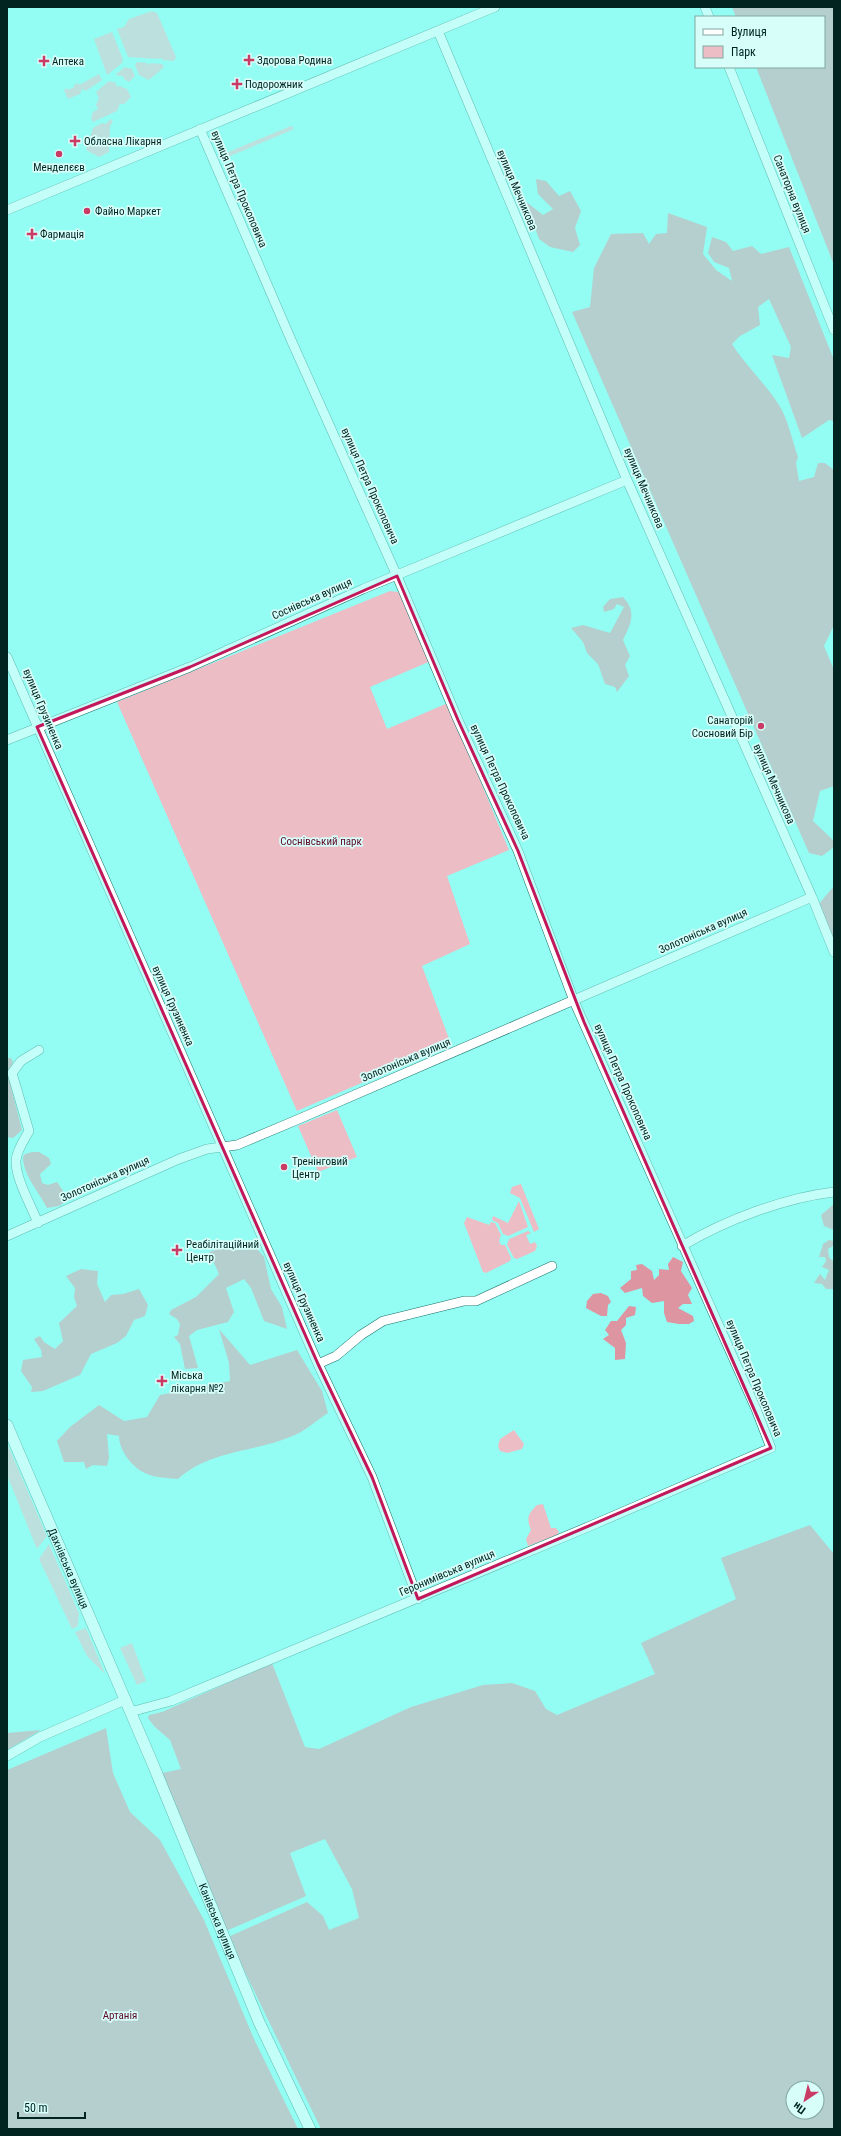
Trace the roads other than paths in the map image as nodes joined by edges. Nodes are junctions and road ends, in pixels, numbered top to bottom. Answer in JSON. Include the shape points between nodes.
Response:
{"nodes":[{"id":1,"x":495,"y":7,"type":"edge"},
{"id":2,"x":438,"y":31,"type":"junction"},
{"id":3,"x":729,"y":68,"type":"edge"},
{"id":4,"x":200,"y":129,"type":"junction"},
{"id":5,"x":7,"y":210,"type":"edge"},
{"id":6,"x":834,"y":330,"type":"edge"},
{"id":7,"x":627,"y":480,"type":"junction"},
{"id":8,"x":397,"y":576,"type":"junction"},
{"id":9,"x":7,"y":657,"type":"edge"},
{"id":10,"x":37,"y":727,"type":"junction"},
{"id":11,"x":7,"y":740,"type":"edge"},
{"id":12,"x":812,"y":897,"type":"junction"},
{"id":13,"x":834,"y":952,"type":"edge"},
{"id":14,"x":574,"y":1001,"type":"junction"},
{"id":15,"x":39,"y":1050,"type":"dead end"},
{"id":16,"x":222,"y":1147,"type":"junction"},
{"id":17,"x":834,"y":1192,"type":"edge"},
{"id":18,"x":38,"y":1223,"type":"junction"},
{"id":19,"x":7,"y":1236,"type":"edge"},
{"id":20,"x":682,"y":1246,"type":"junction"},
{"id":21,"x":552,"y":1266,"type":"dead end"},
{"id":22,"x":318,"y":1364,"type":"junction"},
{"id":23,"x":7,"y":1425,"type":"edge"},
{"id":24,"x":771,"y":1448,"type":"joint"},
{"id":25,"x":418,"y":1599,"type":"junction"},
{"id":26,"x":125,"y":1700,"type":"junction"},
{"id":27,"x":130,"y":1712,"type":"junction"},
{"id":28,"x":7,"y":1756,"type":"edge"},
{"id":29,"x":310,"y":2129,"type":"edge"}],
"edges":[{"from":1,"to":2,"type":"street"},
{"from":2,"to":4,"type":"street"},
{"from":2,"to":7,"type":"street","name":"вулиця Мечникова"},
{"from":3,"to":6,"type":"street","name":"Санаторна вулиця"},
{"from":4,"to":5,"type":"street"},
{"from":4,"to":8,"type":"street","name":"вулиця Петра Прокоповича"},
{"from":7,"to":8,"type":"street","name":"Соснівська вулиця"},
{"from":7,"to":12,"type":"street","name":"вулиця Мечникова"},
{"from":8,"to":10,"type":"street","name":"Соснівська вулиця","via":[[190,667]]},
{"from":8,"to":14,"type":"street","name":"вулиця Петра Прокоповича","via":[[458,720],[518,851]]},
{"from":9,"to":10,"type":"street","name":"вулиця Грузиненка"},
{"from":10,"to":11,"type":"street","name":"Соснівська вулиця"},
{"from":10,"to":16,"type":"street","name":"вулиця Грузиненка"},
{"from":12,"to":13,"type":"street","name":"вулиця Мечникова"},
{"from":12,"to":14,"type":"street","name":"Золотоніська вулиця"},
{"from":14,"to":16,"type":"street","name":"Золотоніська вулиця","via":[[237,1145]]},
{"from":14,"to":20,"type":"street","name":"вулиця Петра Прокоповича"},
{"from":15,"to":18,"type":"street","via":[[21,1061],[12,1074],[29,1131],[16,1159],[17,1172]]},
{"from":16,"to":18,"type":"street","name":"Золотоніська вулиця","via":[[207,1149],[179,1159]]},
{"from":16,"to":22,"type":"street","name":"вулиця Грузиненка"},
{"from":17,"to":20,"type":"street","via":[[808,1195],[716,1227]]},
{"from":18,"to":19,"type":"street","name":"Золотоніська вулиця"},
{"from":20,"to":24,"type":"street","name":"вулиця Петра Прокоповича","via":[[756,1408]]},
{"from":21,"to":22,"type":"street","via":[[476,1301],[464,1301],[384,1321],[361,1335],[336,1356]]},
{"from":22,"to":25,"type":"street","name":"вулиця Грузиненка","via":[[372,1478]]},
{"from":23,"to":26,"type":"main road","name":"Дахнівська вулиця"},
{"from":24,"to":25,"type":"street","name":"Геронимівська вулиця"},
{"from":25,"to":27,"type":"street","name":"Геронимівська вулиця","via":[[171,1701]]},
{"from":26,"to":27,"type":"main road","name":"Дахнівська вулиця"},
{"from":26,"to":28,"type":"street","via":[[40,1737]]},
{"from":27,"to":29,"type":"main road","name":"Канівська вулиця","via":[[259,2022]]}]}
